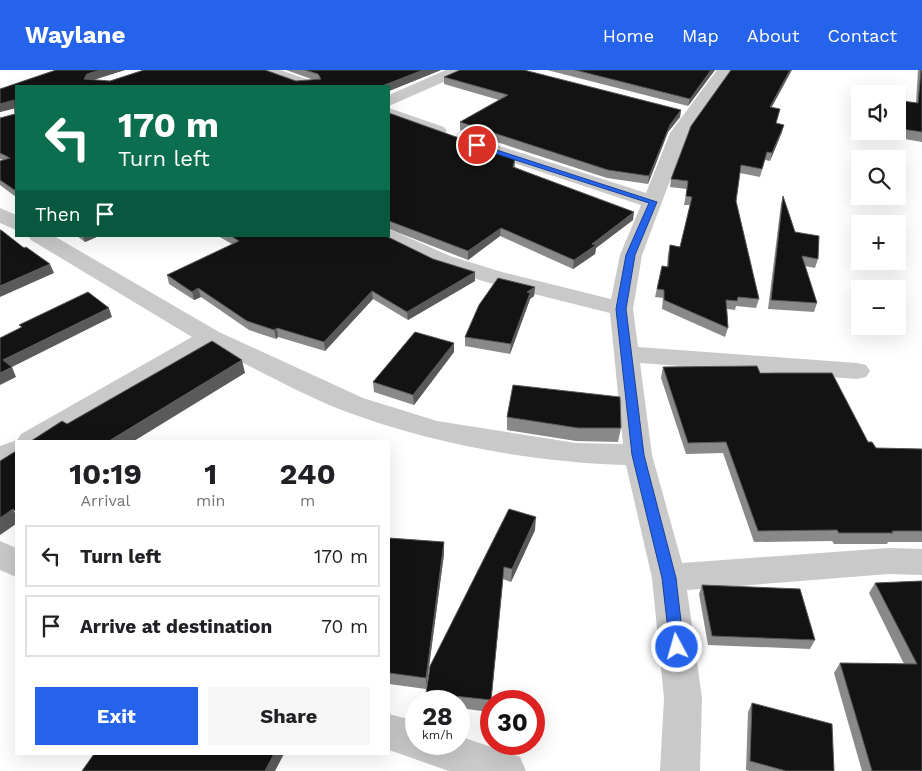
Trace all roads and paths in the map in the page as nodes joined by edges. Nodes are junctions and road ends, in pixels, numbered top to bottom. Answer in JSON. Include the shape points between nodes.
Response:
{"nodes":[{"id":1,"x":265,"y":70,"type":"edge"},
{"id":2,"x":459,"y":70,"type":"edge"},
{"id":3,"x":725,"y":70,"type":"edge"},
{"id":4,"x":309,"y":85,"type":"edge"},
{"id":5,"x":390,"y":101,"type":"edge"},
{"id":6,"x":390,"y":113,"type":"edge"},
{"id":7,"x":653,"y":202,"type":"junction"},
{"id":8,"x":0,"y":214,"type":"edge"},
{"id":9,"x":15,"y":223,"type":"edge"},
{"id":10,"x":390,"y":236,"type":"edge"},
{"id":11,"x":40,"y":237,"type":"edge"},
{"id":12,"x":621,"y":309,"type":"junction"},
{"id":13,"x":210,"y":337,"type":"junction"},
{"id":14,"x":626,"y":354,"type":"junction"},
{"id":15,"x":857,"y":371,"type":"dead end"},
{"id":16,"x":33,"y":440,"type":"edge"},
{"id":17,"x":15,"y":451,"type":"edge"},
{"id":18,"x":638,"y":455,"type":"junction"},
{"id":19,"x":0,"y":459,"type":"edge"},
{"id":20,"x":0,"y":554,"type":"edge"},
{"id":21,"x":922,"y":562,"type":"edge"},
{"id":22,"x":15,"y":563,"type":"edge"},
{"id":23,"x":669,"y":578,"type":"junction"},
{"id":24,"x":390,"y":732,"type":"edge"},
{"id":25,"x":405,"y":737,"type":"edge"},
{"id":26,"x":459,"y":755,"type":"edge"},
{"id":27,"x":506,"y":771,"type":"edge"},
{"id":28,"x":680,"y":771,"type":"edge"}],
"edges":[{"from":1,"to":4,"type":"street"},
{"from":2,"to":5,"type":"street"},
{"from":3,"to":7,"type":"street","via":[[684,112]]},
{"from":6,"to":7,"type":"street"},
{"from":7,"to":12,"type":"street","via":[[631,255]]},
{"from":8,"to":9,"type":"street"},
{"from":10,"to":12,"type":"street","via":[[442,261]]},
{"from":11,"to":13,"type":"street"},
{"from":12,"to":14,"type":"street"},
{"from":13,"to":16,"type":"street"},
{"from":13,"to":18,"type":"street","via":[[353,404],[435,430],[576,453]]},
{"from":14,"to":15,"type":"street"},
{"from":14,"to":18,"type":"street"},
{"from":17,"to":19,"type":"street"},
{"from":18,"to":23,"type":"street"},
{"from":20,"to":22,"type":"street"},
{"from":21,"to":23,"type":"street","via":[[889,561]]},
{"from":23,"to":28,"type":"street","via":[[683,698]]},
{"from":24,"to":25,"type":"street"},
{"from":26,"to":27,"type":"street"}]}
